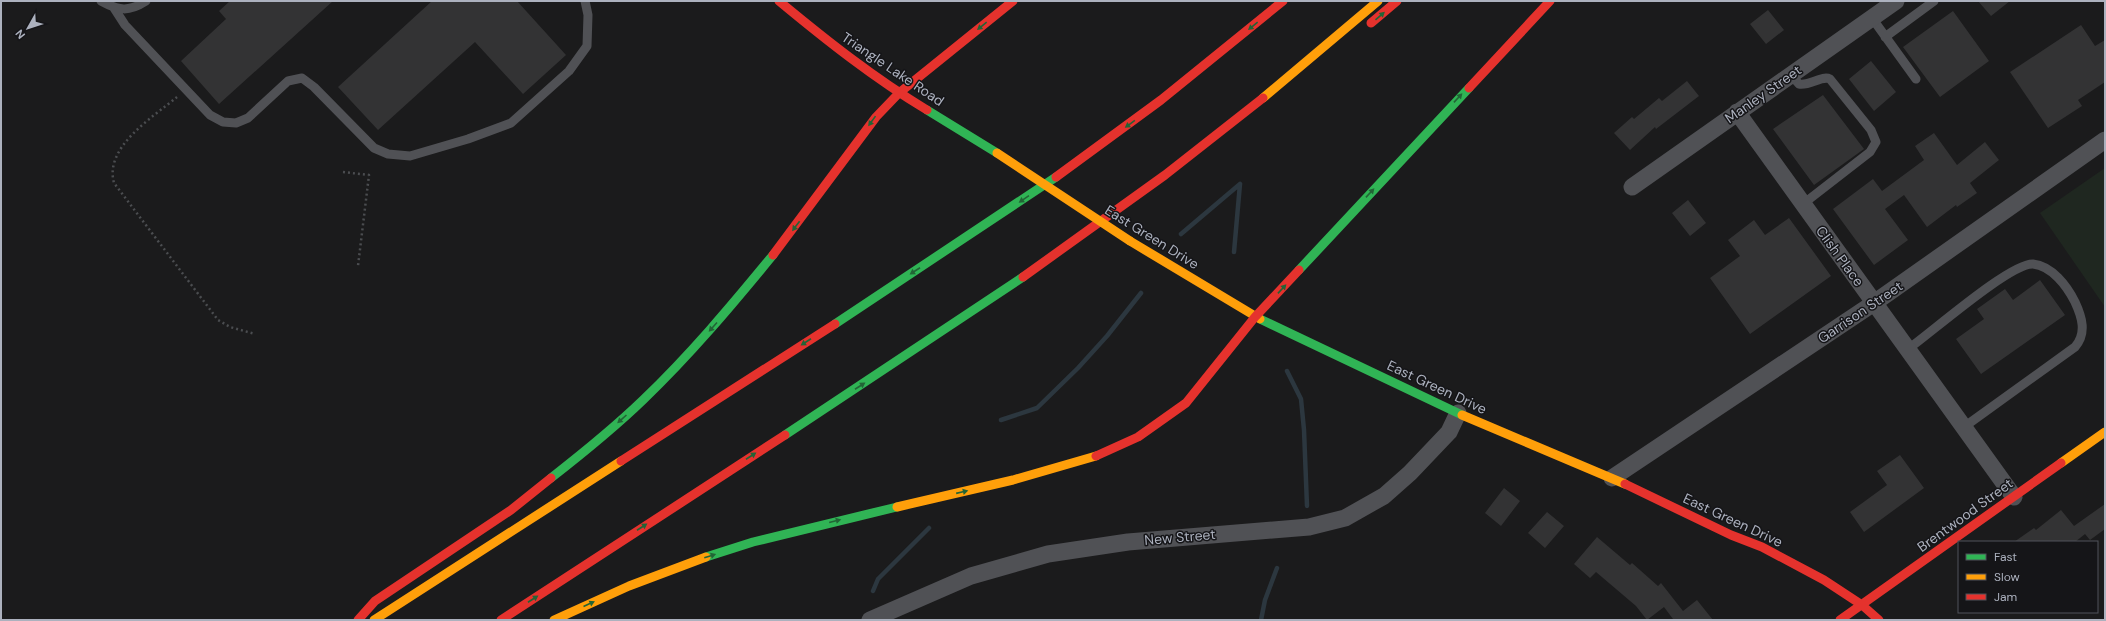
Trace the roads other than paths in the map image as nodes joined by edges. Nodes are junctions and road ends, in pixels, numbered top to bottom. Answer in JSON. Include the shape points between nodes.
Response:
{"nodes":[{"id":1,"x":102,"y":1,"type":"edge"},
{"id":2,"x":146,"y":1,"type":"edge"},
{"id":3,"x":585,"y":1,"type":"edge"},
{"id":4,"x":778,"y":1,"type":"edge"},
{"id":5,"x":1013,"y":1,"type":"edge"},
{"id":6,"x":1283,"y":1,"type":"edge"},
{"id":7,"x":1378,"y":1,"type":"edge"},
{"id":8,"x":1397,"y":1,"type":"edge"},
{"id":9,"x":1550,"y":1,"type":"edge"},
{"id":10,"x":1896,"y":1,"type":"edge"},
{"id":11,"x":1934,"y":1,"type":"edge"},
{"id":12,"x":114,"y":8,"type":"junction"},
{"id":13,"x":1872,"y":18,"type":"junction"},
{"id":14,"x":1366,"y":28,"type":"dead end"},
{"id":15,"x":1352,"y":36,"type":"dead end"},
{"id":16,"x":1885,"y":36,"type":"junction"},
{"id":17,"x":1323,"y":50,"type":"junction"},
{"id":18,"x":1195,"y":60,"type":"dead end"},
{"id":19,"x":1791,"y":75,"type":"junction"},
{"id":20,"x":1916,"y":80,"type":"dead end"},
{"id":21,"x":899,"y":93,"type":"junction"},
{"id":22,"x":1161,"y":100,"type":"junction"},
{"id":23,"x":1737,"y":112,"type":"junction"},
{"id":24,"x":2105,"y":140,"type":"edge"},
{"id":25,"x":997,"y":153,"type":"joint"},
{"id":26,"x":1632,"y":187,"type":"dead end"},
{"id":27,"x":1802,"y":204,"type":"junction"},
{"id":28,"x":1874,"y":303,"type":"junction"},
{"id":29,"x":1255,"y":317,"type":"junction"},
{"id":30,"x":1908,"y":349,"type":"junction"},
{"id":31,"x":1458,"y":413,"type":"junction"},
{"id":32,"x":1964,"y":427,"type":"junction"},
{"id":33,"x":2105,"y":432,"type":"edge"},
{"id":34,"x":1612,"y":478,"type":"junction"},
{"id":35,"x":2014,"y":496,"type":"junction"},
{"id":36,"x":1862,"y":605,"type":"junction"},
{"id":37,"x":358,"y":620,"type":"edge"},
{"id":38,"x":374,"y":620,"type":"edge"},
{"id":39,"x":501,"y":620,"type":"edge"},
{"id":40,"x":554,"y":620,"type":"edge"},
{"id":41,"x":870,"y":620,"type":"edge"},
{"id":42,"x":1840,"y":620,"type":"edge"},
{"id":43,"x":1879,"y":620,"type":"edge"}],
"edges":[{"from":1,"to":12,"type":"lane"},
{"from":2,"to":12,"type":"lane","via":[[133,9]]},
{"from":3,"to":12,"type":"lane","via":[[588,15],[587,46],[568,71],[511,123],[410,156],[388,154],[374,148],[302,78],[288,81],[248,118],[236,123],[223,122],[210,115],[126,25]]},
{"from":4,"to":21,"type":"main road","name":"Triangle Lake Road","via":[[828,42]]},
{"from":5,"to":21,"type":"main road","one_way":true},
{"from":6,"to":22,"type":"main road","one_way":true},
{"from":7,"to":17,"type":"main road"},
{"from":14,"to":8,"type":"main road","one_way":true},
{"from":29,"to":9,"type":"main road","one_way":true},
{"from":10,"to":13,"type":"street","name":"Manley Street"},
{"from":11,"to":16,"type":"lane"},
{"from":13,"to":16,"type":"lane"},
{"from":13,"to":19,"type":"street","name":"Manley Street"},
{"from":15,"to":17,"type":"main road"},
{"from":16,"to":20,"type":"lane"},
{"from":39,"to":17,"type":"main road","one_way":true,"via":[[931,340],[1054,256],[1182,163]]},
{"from":18,"to":22,"type":"main road"},
{"from":19,"to":23,"type":"street","name":"Manley Street"},
{"from":19,"to":27,"type":"lane","via":[[1798,84],[1805,85],[1825,77],[1830,78],[1871,130],[1876,142],[1870,152]]},
{"from":21,"to":25,"type":"main road","name":"Triangle Lake Road"},
{"from":21,"to":37,"type":"main road","one_way":true,"via":[[876,116],[789,235],[724,314],[644,399],[555,476],[511,510],[375,601]]},
{"from":22,"to":38,"type":"main road","one_way":true,"via":[[1069,168],[945,251]]},
{"from":23,"to":26,"type":"street","name":"Manley Street"},
{"from":23,"to":27,"type":"street","name":"Clish Place"},
{"from":24,"to":28,"type":"street","name":"Garrison Street"},
{"from":25,"to":29,"type":"main road","name":"East Green Drive","bridge":true,"via":[[1130,241]]},
{"from":27,"to":28,"type":"street","name":"Clish Place"},
{"from":28,"to":30,"type":"street","name":"Clish Place"},
{"from":28,"to":34,"type":"street","name":"Garrison Street"},
{"from":29,"to":31,"type":"main road","name":"East Green Drive"},
{"from":40,"to":29,"type":"main road","one_way":true,"via":[[629,586],[753,542],[1013,480],[1109,451],[1138,437],[1186,403]]},
{"from":30,"to":32,"type":"street","name":"Clish Place"},
{"from":30,"to":32,"type":"lane","via":[[2020,266],[2033,264],[2046,268],[2062,281],[2082,316],[2081,340],[2075,347]]},
{"from":31,"to":34,"type":"main road","name":"East Green Drive"},
{"from":31,"to":41,"type":"street","name":"New Street","via":[[1449,432],[1410,473],[1384,496],[1345,518],[1309,527],[1128,542],[1048,554],[971,576]]},
{"from":32,"to":35,"type":"street","name":"Clish Place"},
{"from":33,"to":35,"type":"main road","name":"Brentwood Street"},
{"from":34,"to":36,"type":"main road","name":"East Green Drive","via":[[1731,535],[1762,547],[1824,580]]},
{"from":35,"to":36,"type":"main road","name":"Brentwood Street"},
{"from":36,"to":42,"type":"main road","name":"Brentwood Street"},
{"from":36,"to":43,"type":"main road","name":"East Green Drive"}]}
